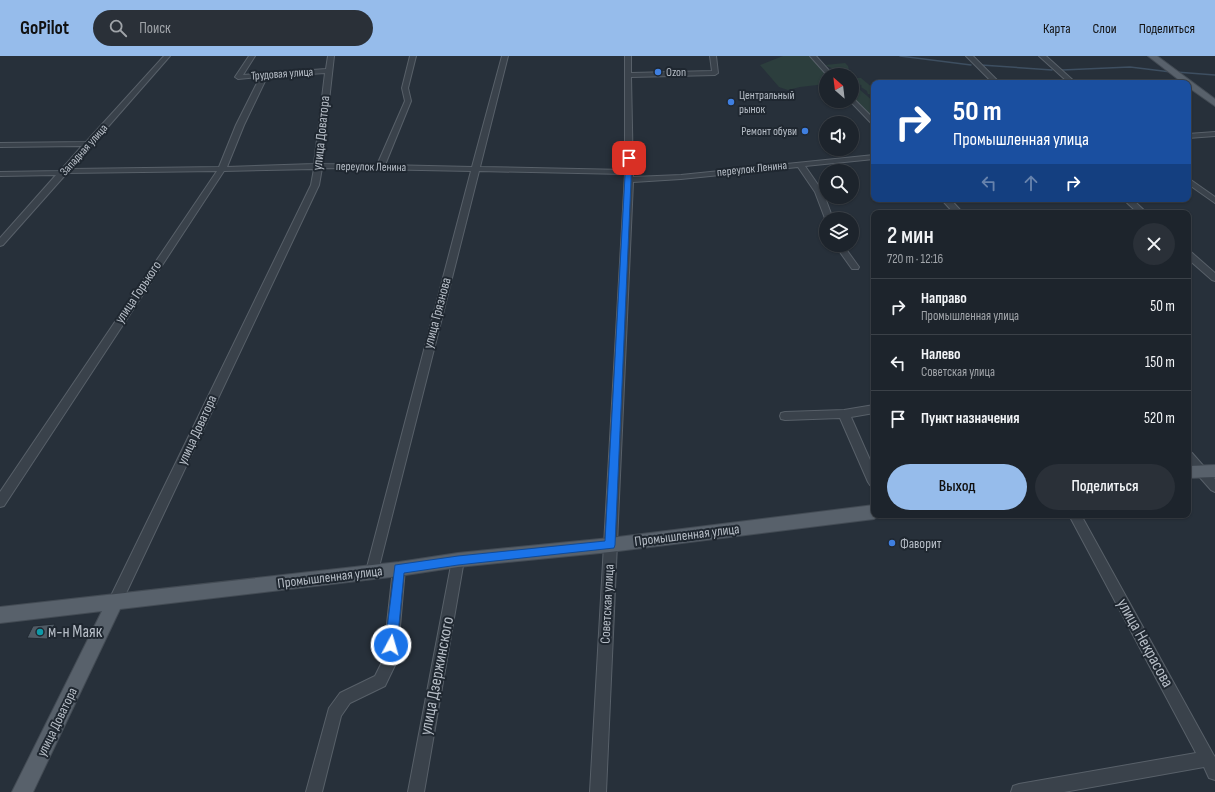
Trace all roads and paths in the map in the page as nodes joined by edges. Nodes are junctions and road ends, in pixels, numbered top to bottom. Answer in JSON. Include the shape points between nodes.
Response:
{"nodes":[{"id":1,"x":167,"y":56,"type":"edge"},
{"id":2,"x":252,"y":56,"type":"edge"},
{"id":3,"x":331,"y":56,"type":"edge"},
{"id":4,"x":413,"y":56,"type":"edge"},
{"id":5,"x":505,"y":56,"type":"edge"},
{"id":6,"x":628,"y":56,"type":"edge"},
{"id":7,"x":713,"y":56,"type":"edge"},
{"id":8,"x":813,"y":56,"type":"edge"},
{"id":9,"x":969,"y":56,"type":"edge"},
{"id":10,"x":1038,"y":56,"type":"edge"},
{"id":11,"x":1042,"y":56,"type":"edge"},
{"id":12,"x":1152,"y":56,"type":"edge"},
{"id":13,"x":824,"y":68,"type":"edge"},
{"id":14,"x":328,"y":71,"type":"junction"},
{"id":15,"x":629,"y":75,"type":"junction"},
{"id":16,"x":264,"y":76,"type":"junction"},
{"id":17,"x":994,"y":80,"type":"edge"},
{"id":18,"x":1070,"y":80,"type":"edge"},
{"id":19,"x":1184,"y":80,"type":"edge"},
{"id":20,"x":1191,"y":85,"type":"edge"},
{"id":21,"x":1215,"y":103,"type":"edge"},
{"id":22,"x":859,"y":107,"type":"edge"},
{"id":23,"x":871,"y":120,"type":"edge"},
{"id":24,"x":1215,"y":134,"type":"edge"},
{"id":25,"x":1191,"y":136,"type":"edge"},
{"id":26,"x":89,"y":144,"type":"junction"},
{"id":27,"x":0,"y":145,"type":"edge"},
{"id":28,"x":871,"y":157,"type":"edge"},
{"id":29,"x":800,"y":164,"type":"junction"},
{"id":30,"x":318,"y":167,"type":"junction"},
{"id":31,"x":380,"y":167,"type":"junction"},
{"id":32,"x":222,"y":168,"type":"junction"},
{"id":33,"x":475,"y":169,"type":"junction"},
{"id":34,"x":64,"y":172,"type":"junction"},
{"id":35,"x":0,"y":174,"type":"edge"},
{"id":36,"x":629,"y":176,"type":"junction"},
{"id":37,"x":1191,"y":182,"type":"edge"},
{"id":38,"x":1215,"y":201,"type":"edge"},
{"id":39,"x":948,"y":202,"type":"edge"},
{"id":40,"x":1130,"y":202,"type":"edge"},
{"id":41,"x":956,"y":210,"type":"edge"},
{"id":42,"x":1140,"y":210,"type":"edge"},
{"id":43,"x":826,"y":212,"type":"edge"},
{"id":44,"x":0,"y":243,"type":"edge"},
{"id":45,"x":844,"y":252,"type":"edge"},
{"id":46,"x":1191,"y":257,"type":"edge"},
{"id":47,"x":854,"y":266,"type":"dead end"},
{"id":48,"x":1215,"y":278,"type":"edge"},
{"id":49,"x":871,"y":410,"type":"edge"},
{"id":50,"x":844,"y":414,"type":"junction"},
{"id":51,"x":785,"y":416,"type":"dead end"},
{"id":52,"x":1191,"y":460,"type":"edge"},
{"id":53,"x":1201,"y":472,"type":"edge"},
{"id":54,"x":871,"y":475,"type":"edge"},
{"id":55,"x":1215,"y":488,"type":"edge"},
{"id":56,"x":0,"y":502,"type":"edge"},
{"id":57,"x":871,"y":512,"type":"edge"},
{"id":58,"x":1077,"y":518,"type":"edge"},
{"id":59,"x":610,"y":545,"type":"junction"},
{"id":60,"x":458,"y":560,"type":"junction"},
{"id":61,"x":399,"y":569,"type":"junction"},
{"id":62,"x":372,"y":572,"type":"junction"},
{"id":63,"x":115,"y":602,"type":"junction"},
{"id":64,"x":0,"y":615,"type":"edge"},
{"id":65,"x":1212,"y":766,"type":"edge"},
{"id":66,"x":22,"y":792,"type":"edge"},
{"id":67,"x":314,"y":792,"type":"edge"},
{"id":68,"x":416,"y":792,"type":"edge"},
{"id":69,"x":598,"y":792,"type":"edge"},
{"id":70,"x":1019,"y":792,"type":"edge"}],
"edges":[{"from":1,"to":26,"type":"street","name":"Западная улица"},
{"from":2,"to":16,"type":"street","name":"Трудовая улица","via":[[238,77]]},
{"from":3,"to":14,"type":"street","name":"улица Доватора"},
{"from":4,"to":31,"type":"street","via":[[405,88],[408,101]]},
{"from":5,"to":33,"type":"street","name":"улица Грязнова"},
{"from":6,"to":15,"type":"street","name":"Советская улица"},
{"from":7,"to":15,"type":"street","via":[[716,73]]},
{"from":8,"to":13,"type":"street"},
{"from":9,"to":17,"type":"street"},
{"from":10,"to":11,"type":"street"},
{"from":11,"to":18,"type":"street"},
{"from":12,"to":19,"type":"main road"},
{"from":14,"to":16,"type":"street","name":"Трудовая улица"},
{"from":14,"to":30,"type":"street","name":"улица Доватора"},
{"from":15,"to":36,"type":"street","name":"Советская улица"},
{"from":16,"to":32,"type":"street","name":"улица Горького"},
{"from":20,"to":21,"type":"main road"},
{"from":22,"to":23,"type":"street"},
{"from":24,"to":25,"type":"street"},
{"from":26,"to":27,"type":"street"},
{"from":26,"to":34,"type":"street","name":"Западная улица"},
{"from":28,"to":29,"type":"street","name":"переулок Ленина"},
{"from":29,"to":36,"type":"street","name":"переулок Ленина","via":[[681,177]]},
{"from":29,"to":43,"type":"street","via":[[819,192]]},
{"from":30,"to":31,"type":"street","name":"переулок Ленина"},
{"from":30,"to":32,"type":"street","name":"переулок Ленина"},
{"from":30,"to":63,"type":"street","name":"улица Доватора","via":[[315,184],[293,234]]},
{"from":31,"to":33,"type":"street","name":"переулок Ленина"},
{"from":32,"to":34,"type":"street","name":"переулок Ленина"},
{"from":32,"to":56,"type":"street","name":"улица Горького"},
{"from":33,"to":36,"type":"street","name":"переулок Ленина"},
{"from":33,"to":62,"type":"street","name":"улица Грязнова"},
{"from":34,"to":35,"type":"street","name":"переулок Ленина"},
{"from":34,"to":44,"type":"street","name":"Западная улица"},
{"from":36,"to":59,"type":"street","name":"Советская улица"},
{"from":37,"to":38,"type":"street"},
{"from":39,"to":41,"type":"street"},
{"from":40,"to":42,"type":"street"},
{"from":45,"to":47,"type":"street"},
{"from":46,"to":48,"type":"street"},
{"from":49,"to":50,"type":"street"},
{"from":50,"to":51,"type":"street"},
{"from":50,"to":54,"type":"street"},
{"from":52,"to":53,"type":"street"},
{"from":53,"to":55,"type":"street"},
{"from":57,"to":59,"type":"main road","name":"Промышленная улица"},
{"from":58,"to":65,"type":"street","name":"улица Некрасова"},
{"from":59,"to":60,"type":"main road","name":"Промышленная улица"},
{"from":59,"to":69,"type":"street","name":"Советская улица"},
{"from":60,"to":61,"type":"main road","name":"Промышленная улица"},
{"from":60,"to":68,"type":"street","name":"улица Дзержинского"},
{"from":61,"to":62,"type":"main road","name":"Промышленная улица"},
{"from":61,"to":67,"type":"street","via":[[390,661],[380,680],[345,698],[334,713]]},
{"from":62,"to":63,"type":"main road","name":"Промышленная улица"},
{"from":63,"to":64,"type":"main road","name":"Промышленная улица"},
{"from":63,"to":66,"type":"main road","name":"улица Доватора"},
{"from":65,"to":70,"type":"street"}]}
